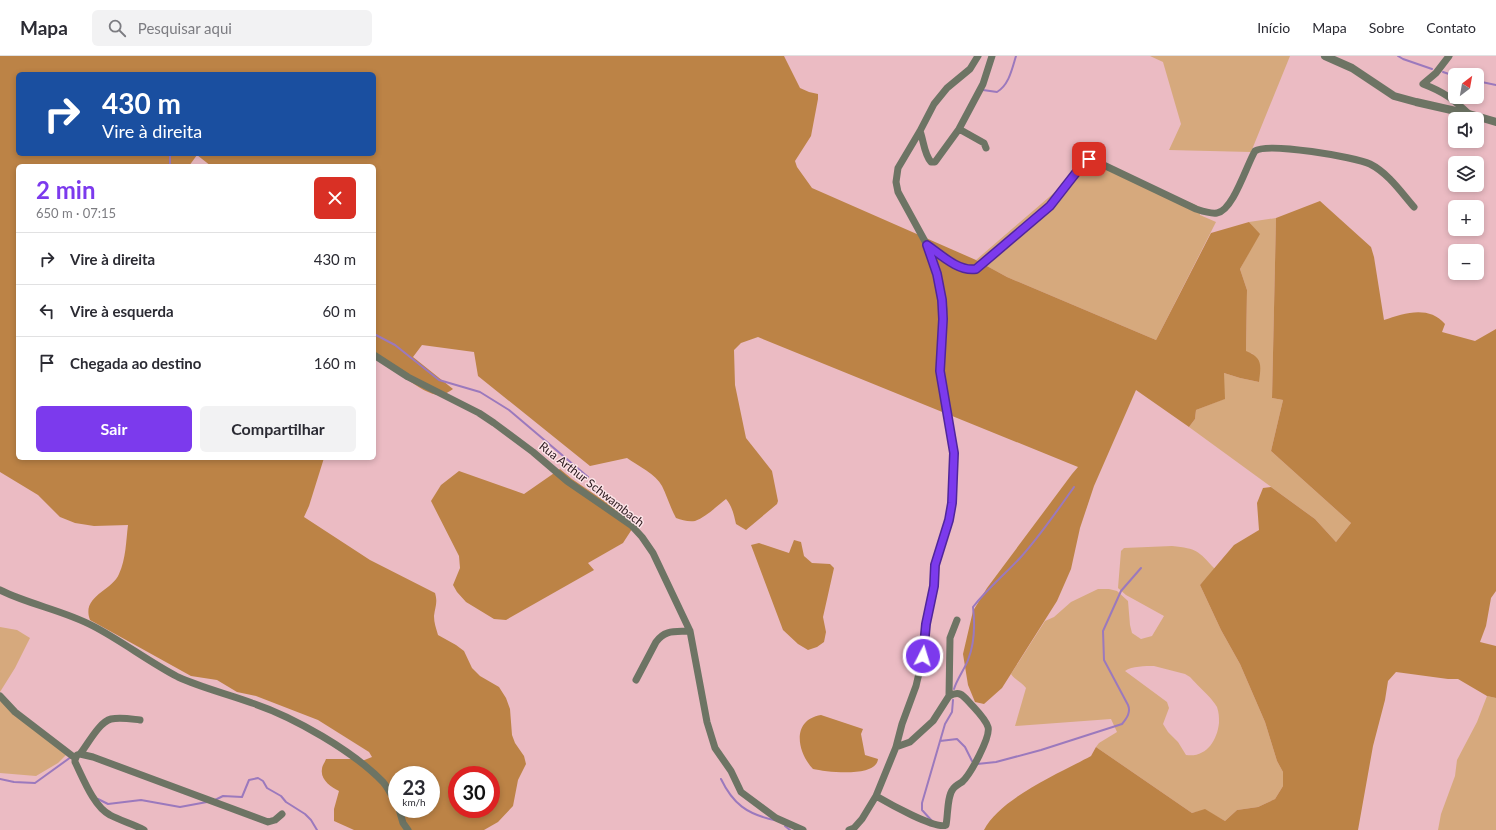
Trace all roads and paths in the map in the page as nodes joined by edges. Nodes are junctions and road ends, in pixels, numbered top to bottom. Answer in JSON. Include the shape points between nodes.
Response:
{"nodes":[{"id":1,"x":978,"y":56,"type":"edge"},
{"id":2,"x":992,"y":56,"type":"edge"},
{"id":3,"x":1325,"y":56,"type":"edge"},
{"id":4,"x":1448,"y":56,"type":"edge"},
{"id":5,"x":1460,"y":112,"type":"edge"},
{"id":6,"x":1467,"y":112,"type":"edge"},
{"id":7,"x":1484,"y":118,"type":"edge"},
{"id":8,"x":1496,"y":122,"type":"edge"},
{"id":9,"x":959,"y":129,"type":"junction"},
{"id":10,"x":920,"y":132,"type":"junction"},
{"id":11,"x":986,"y":148,"type":"dead end"},
{"id":12,"x":1414,"y":207,"type":"dead end"},
{"id":13,"x":927,"y":245,"type":"junction"},
{"id":14,"x":376,"y":356,"type":"edge"},
{"id":15,"x":0,"y":590,"type":"edge"},
{"id":16,"x":957,"y":620,"type":"dead end"},
{"id":17,"x":690,"y":631,"type":"junction"},
{"id":18,"x":636,"y":680,"type":"dead end"},
{"id":19,"x":0,"y":696,"type":"edge"},
{"id":20,"x":949,"y":696,"type":"junction"},
{"id":21,"x":140,"y":720,"type":"dead end"},
{"id":22,"x":896,"y":747,"type":"junction"},
{"id":23,"x":78,"y":756,"type":"junction"},
{"id":24,"x":388,"y":790,"type":"edge"},
{"id":25,"x":876,"y":796,"type":"junction"},
{"id":26,"x":282,"y":814,"type":"dead end"},
{"id":27,"x":401,"y":818,"type":"edge"},
{"id":28,"x":144,"y":830,"type":"edge"},
{"id":29,"x":408,"y":830,"type":"edge"},
{"id":30,"x":800,"y":830,"type":"edge"},
{"id":31,"x":849,"y":830,"type":"edge"}],
"edges":[{"from":1,"to":10,"type":"street","via":[[970,69],[939,97]]},
{"from":2,"to":9,"type":"street","via":[[984,84]]},
{"from":3,"to":5,"type":"street","via":[[1352,68],[1394,96]]},
{"from":4,"to":6,"type":"street","via":[[1436,73],[1423,84],[1452,98]]},
{"from":7,"to":8,"type":"street"},
{"from":9,"to":10,"type":"street","via":[[934,162],[931,162],[926,154]]},
{"from":9,"to":11,"type":"street","via":[[984,143]]},
{"from":10,"to":13,"type":"street","via":[[898,168],[896,182],[898,192]]},
{"from":12,"to":13,"type":"street","via":[[1394,183],[1371,165],[1344,157],[1293,149],[1255,150],[1234,197],[1224,210],[1218,213],[1196,209],[1089,159],[1050,206],[976,269],[961,268]]},
{"from":13,"to":22,"type":"street","via":[[937,274],[944,309],[940,371],[954,453],[952,503],[935,565],[923,656]]},
{"from":14,"to":17,"type":"street","name":"Rua Arthur Schwambach","via":[[408,377],[479,413],[533,452],[567,481],[631,525],[654,552]]},
{"from":15,"to":24,"type":"street","via":[[94,626],[177,676],[202,687],[254,703],[300,724],[366,766]]},
{"from":16,"to":20,"type":"street","via":[[950,638]]},
{"from":17,"to":18,"type":"street","via":[[666,632],[660,636]]},
{"from":17,"to":30,"type":"street","name":"Rua Arthur Schwambach","via":[[707,722],[715,748],[731,771],[741,792],[776,818]]},
{"from":19,"to":23,"type":"street","via":[[15,712]]},
{"from":20,"to":22,"type":"street","via":[[933,721],[910,742]]},
{"from":20,"to":25,"type":"street","via":[[955,693],[962,694],[984,720],[988,732],[984,747],[963,781],[952,790],[946,825],[940,828],[917,819]]},
{"from":21,"to":23,"type":"street","via":[[110,719]]},
{"from":22,"to":25,"type":"street"},
{"from":23,"to":26,"type":"street","via":[[93,757],[268,822]]},
{"from":23,"to":28,"type":"street","via":[[76,762],[101,808],[108,814]]},
{"from":25,"to":31,"type":"street","via":[[862,819]]},
{"from":27,"to":29,"type":"street"}]}
